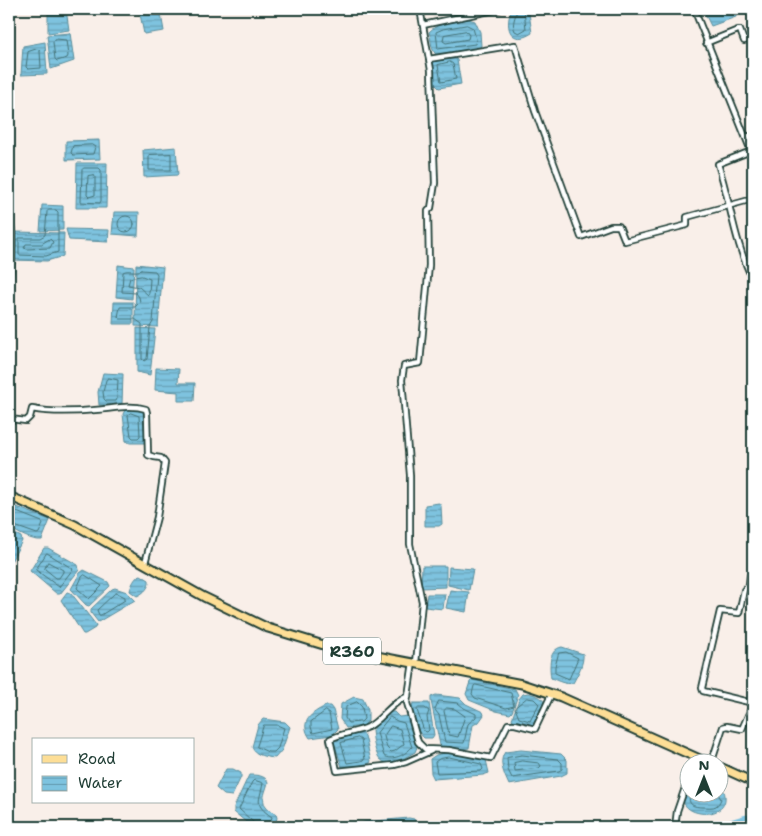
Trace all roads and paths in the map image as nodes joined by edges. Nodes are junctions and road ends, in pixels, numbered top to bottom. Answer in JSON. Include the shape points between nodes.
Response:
{"nodes":[{"id":1,"x":420,"y":9,"type":"edge"},
{"id":2,"x":499,"y":9,"type":"edge"},
{"id":3,"x":694,"y":9,"type":"edge"},
{"id":4,"x":423,"y":25,"type":"junction"},
{"id":5,"x":753,"y":38,"type":"edge"},
{"id":6,"x":706,"y":43,"type":"junction"},
{"id":7,"x":429,"y":59,"type":"junction"},
{"id":8,"x":753,"y":135,"type":"edge"},
{"id":9,"x":746,"y":137,"type":"junction"},
{"id":10,"x":752,"y":154,"type":"edge"},
{"id":11,"x":753,"y":199,"type":"edge"},
{"id":12,"x":728,"y":207,"type":"junction"},
{"id":13,"x":9,"y":220,"type":"edge"},
{"id":14,"x":753,"y":280,"type":"edge"},
{"id":15,"x":9,"y":282,"type":"edge"},
{"id":16,"x":9,"y":419,"type":"edge"},
{"id":17,"x":9,"y":426,"type":"edge"},
{"id":18,"x":9,"y":496,"type":"edge"},
{"id":19,"x":145,"y":563,"type":"junction"},
{"id":20,"x":753,"y":576,"type":"edge"},
{"id":21,"x":414,"y":662,"type":"junction"},
{"id":22,"x":552,"y":693,"type":"junction"},
{"id":23,"x":408,"y":696,"type":"junction"},
{"id":24,"x":753,"y":704,"type":"edge"},
{"id":25,"x":433,"y":750,"type":"junction"},
{"id":26,"x":681,"y":754,"type":"edge"},
{"id":27,"x":714,"y":754,"type":"edge"},
{"id":28,"x":730,"y":772,"type":"edge"},
{"id":29,"x":753,"y":782,"type":"edge"},
{"id":30,"x":680,"y":801,"type":"edge"},
{"id":31,"x":676,"y":827,"type":"edge"}],
"edges":[{"from":1,"to":4,"type":"street"},
{"from":2,"to":4,"type":"street"},
{"from":3,"to":6,"type":"street"},
{"from":4,"to":7,"type":"street"},
{"from":5,"to":6,"type":"street","via":[[744,41],[738,30]]},
{"from":6,"to":9,"type":"street"},
{"from":7,"to":12,"type":"street","via":[[515,45],[581,238],[619,226],[625,241],[687,225],[687,217]]},
{"from":7,"to":21,"type":"street","via":[[435,183],[428,211],[429,265],[420,363],[404,366],[402,380],[410,475],[410,544],[422,602]]},
{"from":8,"to":9,"type":"street"},
{"from":9,"to":10,"type":"street"},
{"from":10,"to":12,"type":"street","via":[[718,164]]},
{"from":11,"to":12,"type":"street"},
{"from":12,"to":14,"type":"street","via":[[743,260]]},
{"from":13,"to":15,"type":"street","via":[[12,232]]},
{"from":16,"to":17,"type":"street"},
{"from":16,"to":19,"type":"street","via":[[26,420],[32,409],[57,412],[134,406],[146,409],[148,455],[162,458],[165,463],[158,517]]},
{"from":18,"to":19,"type":"main road","number":"R360","via":[[75,525]]},
{"from":19,"to":21,"type":"main road","number":"R360","via":[[204,597],[278,632],[330,647]]},
{"from":20,"to":24,"type":"street","via":[[750,576],[744,590],[739,613],[720,610],[702,688]]},
{"from":21,"to":22,"type":"main road","number":"R360","via":[[506,680]]},
{"from":21,"to":23,"type":"street"},
{"from":22,"to":25,"type":"street","via":[[535,729],[508,724],[491,758]]},
{"from":22,"to":26,"type":"main road","number":"R360"},
{"from":23,"to":25,"type":"street","via":[[409,713],[418,742],[425,749]]},
{"from":23,"to":25,"type":"street","via":[[398,700],[367,727],[330,738],[337,771],[394,765]]},
{"from":24,"to":27,"type":"street","via":[[742,729],[723,728]]},
{"from":28,"to":29,"type":"main road"},
{"from":30,"to":31,"type":"street"}]}
